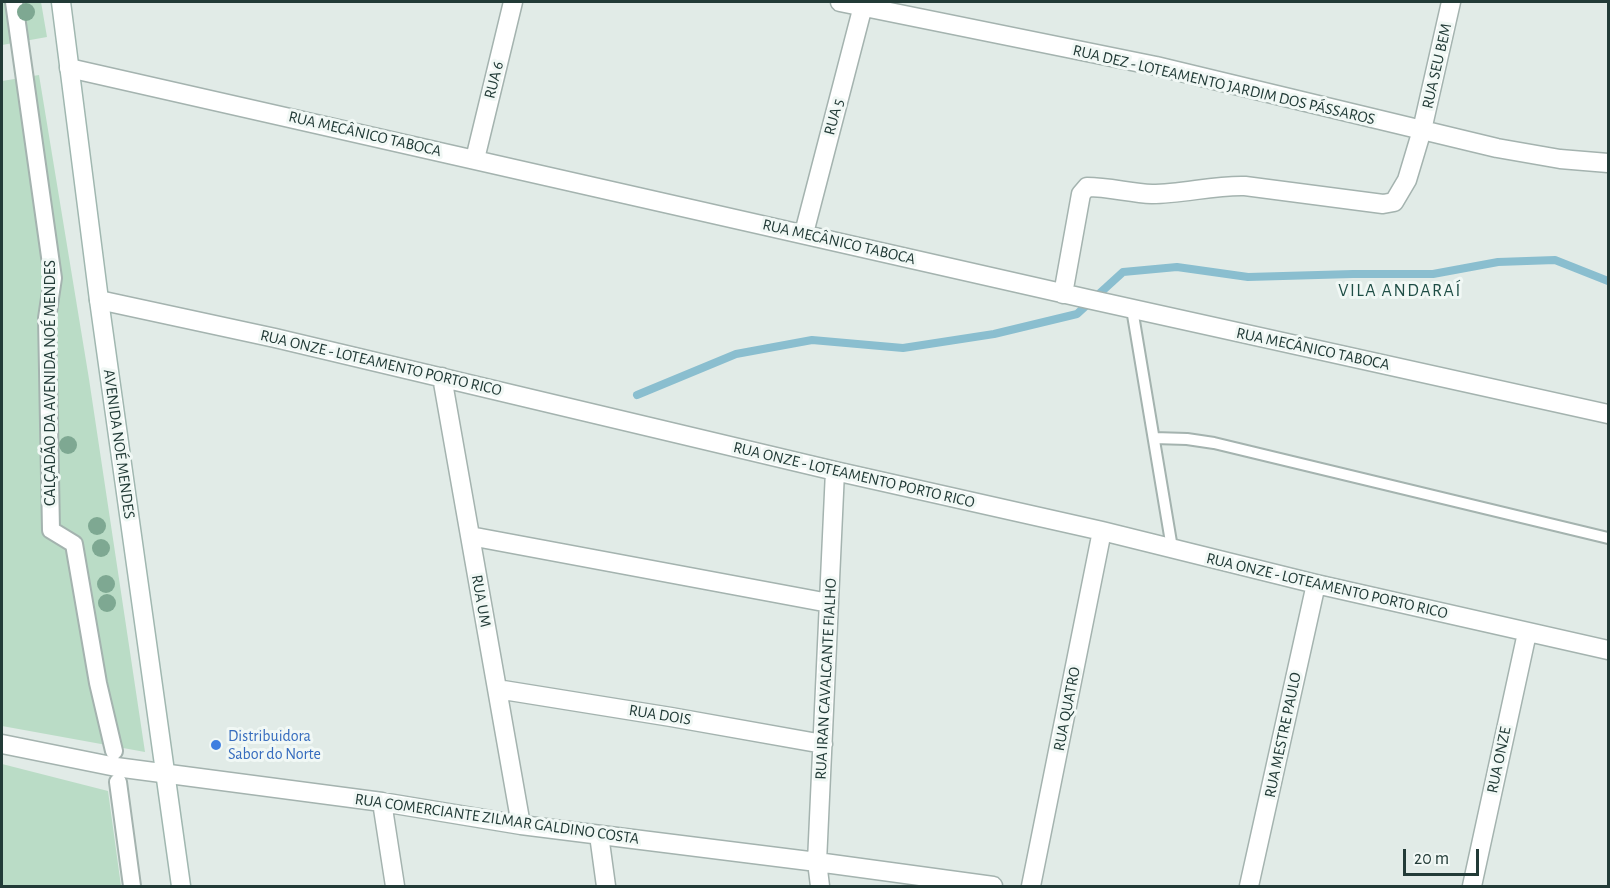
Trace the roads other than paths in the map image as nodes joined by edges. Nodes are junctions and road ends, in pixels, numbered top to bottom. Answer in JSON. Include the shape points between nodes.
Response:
{"nodes":[{"id":1,"x":14,"y":2,"type":"edge"},
{"id":2,"x":61,"y":2,"type":"edge"},
{"id":3,"x":513,"y":2,"type":"edge"},
{"id":4,"x":840,"y":2,"type":"edge"},
{"id":5,"x":1451,"y":2,"type":"edge"},
{"id":6,"x":863,"y":4,"type":"edge"},
{"id":7,"x":69,"y":68,"type":"junction"},
{"id":8,"x":1422,"y":130,"type":"junction"},
{"id":9,"x":476,"y":159,"type":"junction"},
{"id":10,"x":1608,"y":163,"type":"edge"},
{"id":11,"x":804,"y":233,"type":"junction"},
{"id":12,"x":1063,"y":294,"type":"junction"},
{"id":13,"x":99,"y":300,"type":"junction"},
{"id":14,"x":1132,"y":309,"type":"junction"},
{"id":15,"x":442,"y":377,"type":"junction"},
{"id":16,"x":1608,"y":414,"type":"edge"},
{"id":17,"x":1154,"y":438,"type":"junction"},
{"id":18,"x":835,"y":471,"type":"junction"},
{"id":19,"x":1102,"y":531,"type":"junction"},
{"id":20,"x":470,"y":536,"type":"junction"},
{"id":21,"x":1608,"y":538,"type":"edge"},
{"id":22,"x":1172,"y":548,"type":"junction"},
{"id":23,"x":1316,"y":584,"type":"junction"},
{"id":24,"x":829,"y":603,"type":"junction"},
{"id":25,"x":1527,"y":633,"type":"junction"},
{"id":26,"x":1608,"y":650,"type":"edge"},
{"id":27,"x":497,"y":689,"type":"junction"},
{"id":28,"x":2,"y":744,"type":"edge"},
{"id":29,"x":823,"y":744,"type":"junction"},
{"id":30,"x":114,"y":751,"type":"dead end"},
{"id":31,"x":165,"y":773,"type":"junction"},
{"id":32,"x":118,"y":782,"type":"dead end"},
{"id":33,"x":382,"y":802,"type":"junction"},
{"id":34,"x":521,"y":825,"type":"junction"},
{"id":35,"x":599,"y":835,"type":"junction"},
{"id":36,"x":817,"y":862,"type":"junction"},
{"id":37,"x":132,"y":886,"type":"edge"},
{"id":38,"x":181,"y":886,"type":"edge"},
{"id":39,"x":395,"y":886,"type":"edge"},
{"id":40,"x":606,"y":886,"type":"edge"},
{"id":41,"x":820,"y":886,"type":"edge"},
{"id":42,"x":993,"y":886,"type":"edge"},
{"id":43,"x":1031,"y":886,"type":"edge"},
{"id":44,"x":1250,"y":886,"type":"edge"},
{"id":45,"x":1472,"y":886,"type":"edge"}],
"edges":[{"from":1,"to":30,"type":"street","name":"CALÇADÃO DA AVENIDA NOÉ MENDES","via":[[53,278],[46,318],[51,530],[74,544]]},
{"from":2,"to":7,"type":"street","name":"AVENIDA NOÉ MENDES"},
{"from":3,"to":9,"type":"street","name":"RUA 6"},
{"from":4,"to":6,"type":"street","name":"RUA DEZ - LOTEAMENTO JARDIM DOS PÁSSAROS"},
{"from":5,"to":8,"type":"street","name":"RUA SEU BEM"},
{"from":6,"to":8,"type":"street","name":"RUA DEZ - LOTEAMENTO JARDIM DOS PÁSSAROS","via":[[1156,66]]},
{"from":6,"to":11,"type":"street","name":"RUA 5"},
{"from":7,"to":9,"type":"street","name":"RUA MECÂNICO TABOCA"},
{"from":7,"to":13,"type":"street","name":"AVENIDA NOÉ MENDES"},
{"from":8,"to":10,"type":"street","name":"RUA DEZ - LOTEAMENTO JARDIM DOS PÁSSAROS","via":[[1497,148]]},
{"from":8,"to":12,"type":"street","name":"RUA SEU BEM","via":[[1407,180],[1391,203],[1245,186],[1150,194],[1087,187],[1081,194]]},
{"from":9,"to":11,"type":"street","name":"RUA MECÂNICO TABOCA"},
{"from":11,"to":12,"type":"street","name":"RUA MECÂNICO TABOCA"},
{"from":12,"to":14,"type":"street","name":"RUA MECÂNICO TABOCA"},
{"from":13,"to":15,"type":"street","name":"RUA ONZE - LOTEAMENTO PORTO RICO"},
{"from":13,"to":31,"type":"street","name":"AVENIDA NOÉ MENDES"},
{"from":14,"to":16,"type":"street","name":"RUA MECÂNICO TABOCA"},
{"from":14,"to":17,"type":"lane"},
{"from":15,"to":18,"type":"street","name":"RUA ONZE - LOTEAMENTO PORTO RICO"},
{"from":15,"to":20,"type":"street","name":"RUA UM"},
{"from":17,"to":21,"type":"lane","via":[[1214,443]]},
{"from":17,"to":22,"type":"lane"},
{"from":18,"to":19,"type":"street","name":"RUA ONZE - LOTEAMENTO PORTO RICO"},
{"from":18,"to":24,"type":"street","name":"RUA IRAN CAVALCANTE FIALHO"},
{"from":19,"to":22,"type":"street","name":"RUA ONZE - LOTEAMENTO PORTO RICO"},
{"from":19,"to":43,"type":"street","name":"RUA QUATRO"},
{"from":20,"to":24,"type":"street"},
{"from":20,"to":27,"type":"street","name":"RUA UM"},
{"from":22,"to":23,"type":"street","name":"RUA ONZE - LOTEAMENTO PORTO RICO"},
{"from":23,"to":25,"type":"street","name":"RUA ONZE - LOTEAMENTO PORTO RICO"},
{"from":23,"to":44,"type":"street","name":"RUA MESTRE PAULO"},
{"from":24,"to":29,"type":"street","name":"RUA IRAN CAVALCANTE FIALHO"},
{"from":25,"to":26,"type":"street","name":"RUA ONZE - LOTEAMENTO PORTO RICO"},
{"from":25,"to":45,"type":"street","name":"RUA ONZE"},
{"from":27,"to":29,"type":"street","name":"RUA DOIS"},
{"from":27,"to":34,"type":"street","name":"RUA UM"},
{"from":28,"to":31,"type":"street","name":"RUA COMERCIANTE ZILMAR GALDINO COSTA"},
{"from":29,"to":36,"type":"street","name":"RUA IRAN CAVALCANTE FIALHO"},
{"from":31,"to":33,"type":"street","name":"RUA COMERCIANTE ZILMAR GALDINO COSTA"},
{"from":31,"to":38,"type":"street","name":"AVENIDA NOÉ MENDES"},
{"from":32,"to":37,"type":"street"},
{"from":33,"to":34,"type":"street","name":"RUA COMERCIANTE ZILMAR GALDINO COSTA"},
{"from":33,"to":39,"type":"street"},
{"from":34,"to":35,"type":"street","name":"RUA COMERCIANTE ZILMAR GALDINO COSTA"},
{"from":35,"to":36,"type":"street","name":"RUA COMERCIANTE ZILMAR GALDINO COSTA"},
{"from":35,"to":40,"type":"street"},
{"from":36,"to":41,"type":"street","name":"RUA IRAN CAVALCANTE FIALHO"},
{"from":36,"to":42,"type":"street","name":"RUA COMERCIANTE ZILMAR GALDINO COSTA"}]}
